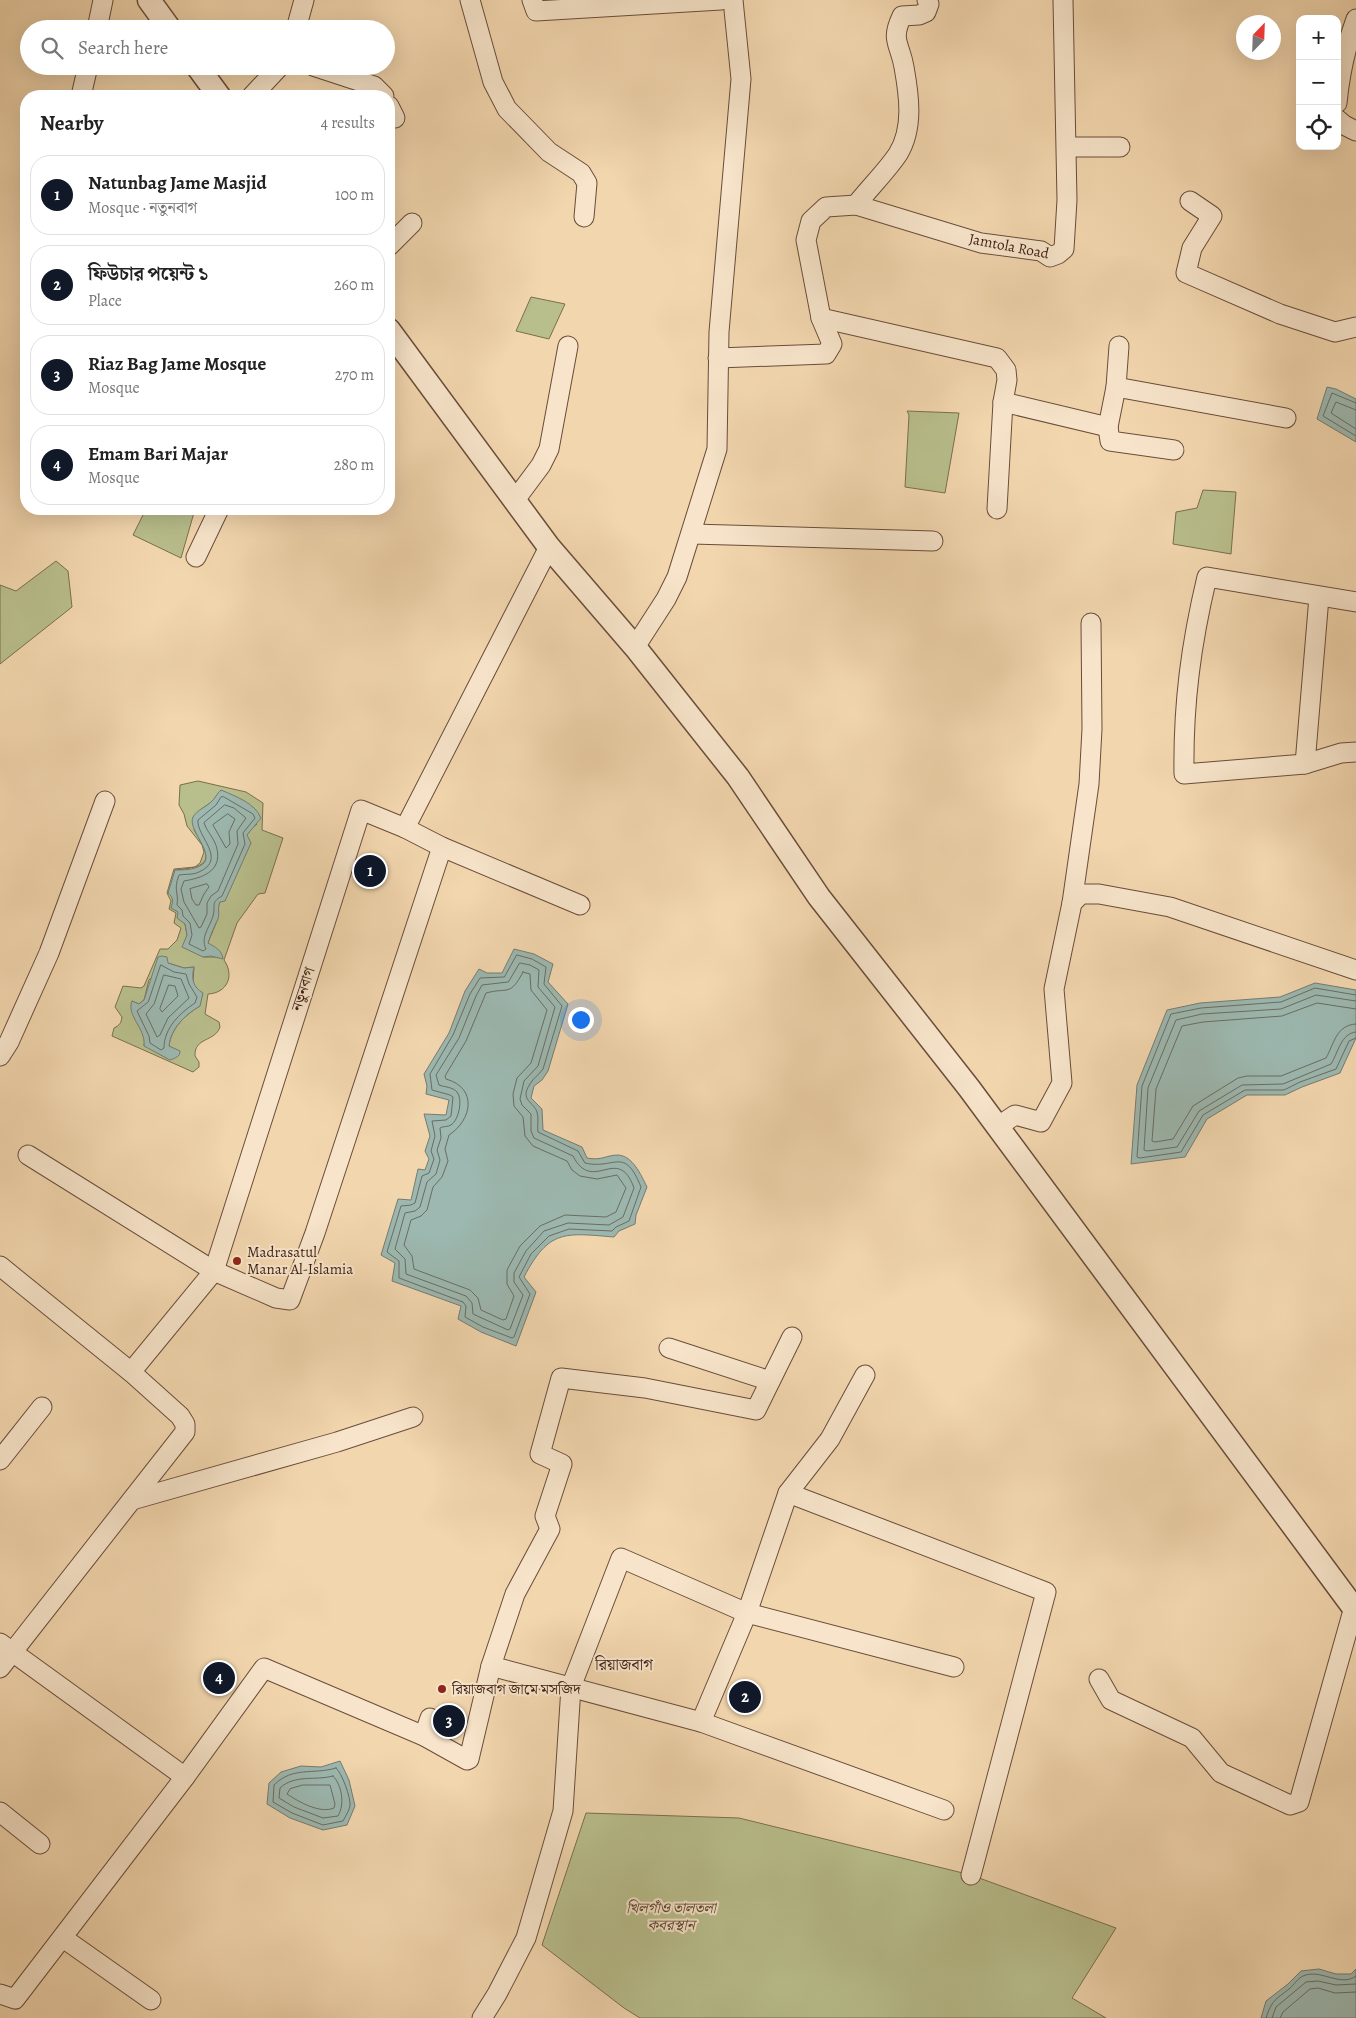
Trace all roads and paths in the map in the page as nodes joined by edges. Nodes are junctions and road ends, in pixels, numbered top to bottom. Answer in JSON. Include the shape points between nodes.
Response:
{"nodes":[{"id":1,"x":103,"y":0,"type":"edge"},
{"id":2,"x":149,"y":0,"type":"edge"},
{"id":3,"x":304,"y":0,"type":"edge"},
{"id":4,"x":470,"y":0,"type":"edge"},
{"id":5,"x":532,"y":0,"type":"edge"},
{"id":6,"x":721,"y":0,"type":"edge"},
{"id":7,"x":733,"y":0,"type":"edge"},
{"id":8,"x":927,"y":0,"type":"edge"},
{"id":9,"x":1063,"y":0,"type":"edge"},
{"id":10,"x":1356,"y":19,"type":"edge"},
{"id":11,"x":99,"y":20,"type":"edge"},
{"id":12,"x":163,"y":20,"type":"edge"},
{"id":13,"x":298,"y":20,"type":"edge"},
{"id":14,"x":1341,"y":69,"type":"edge"},
{"id":15,"x":86,"y":75,"type":"edge"},
{"id":16,"x":204,"y":75,"type":"edge"},
{"id":17,"x":272,"y":75,"type":"edge"},
{"id":18,"x":340,"y":75,"type":"edge"},
{"id":19,"x":82,"y":90,"type":"edge"},
{"id":20,"x":215,"y":90,"type":"edge"},
{"id":21,"x":258,"y":90,"type":"edge"},
{"id":22,"x":378,"y":90,"type":"edge"},
{"id":23,"x":1341,"y":122,"type":"edge"},
{"id":24,"x":1356,"y":131,"type":"edge"},
{"id":25,"x":1066,"y":147,"type":"junction"},
{"id":26,"x":1120,"y":147,"type":"dead end"},
{"id":27,"x":1190,"y":201,"type":"dead end"},
{"id":28,"x":856,"y":205,"type":"junction"},
{"id":29,"x":584,"y":216,"type":"dead end"},
{"id":30,"x":412,"y":223,"type":"dead end"},
{"id":31,"x":395,"y":240,"type":"edge"},
{"id":32,"x":821,"y":318,"type":"junction"},
{"id":33,"x":1356,"y":327,"type":"edge"},
{"id":34,"x":395,"y":338,"type":"edge"},
{"id":35,"x":568,"y":346,"type":"dead end"},
{"id":36,"x":1119,"y":346,"type":"dead end"},
{"id":37,"x":718,"y":358,"type":"junction"},
{"id":38,"x":1116,"y":387,"type":"junction"},
{"id":39,"x":1003,"y":402,"type":"junction"},
{"id":40,"x":1286,"y":418,"type":"dead end"},
{"id":41,"x":1108,"y":427,"type":"junction"},
{"id":42,"x":1174,"y":450,"type":"dead end"},
{"id":43,"x":514,"y":500,"type":"junction"},
{"id":44,"x":997,"y":509,"type":"dead end"},
{"id":45,"x":216,"y":515,"type":"edge"},
{"id":46,"x":692,"y":534,"type":"junction"},
{"id":47,"x":933,"y":541,"type":"dead end"},
{"id":48,"x":549,"y":547,"type":"junction"},
{"id":49,"x":196,"y":557,"type":"dead end"},
{"id":50,"x":1320,"y":597,"type":"junction"},
{"id":51,"x":1356,"y":602,"type":"edge"},
{"id":52,"x":1091,"y":623,"type":"dead end"},
{"id":53,"x":635,"y":647,"type":"junction"},
{"id":54,"x":1356,"y":752,"type":"edge"},
{"id":55,"x":1305,"y":764,"type":"junction"},
{"id":56,"x":105,"y":801,"type":"dead end"},
{"id":57,"x":405,"y":828,"type":"junction"},
{"id":58,"x":442,"y":847,"type":"junction"},
{"id":59,"x":1072,"y":903,"type":"junction"},
{"id":60,"x":580,"y":905,"type":"dead end"},
{"id":61,"x":1356,"y":970,"type":"edge"},
{"id":62,"x":0,"y":1056,"type":"edge"},
{"id":63,"x":997,"y":1127,"type":"junction"},
{"id":64,"x":28,"y":1155,"type":"dead end"},
{"id":65,"x":0,"y":1266,"type":"edge"},
{"id":66,"x":214,"y":1271,"type":"junction"},
{"id":67,"x":792,"y":1337,"type":"dead end"},
{"id":68,"x":669,"y":1348,"type":"dead end"},
{"id":69,"x":131,"y":1372,"type":"junction"},
{"id":70,"x":865,"y":1375,"type":"dead end"},
{"id":71,"x":770,"y":1382,"type":"junction"},
{"id":72,"x":42,"y":1407,"type":"dead end"},
{"id":73,"x":413,"y":1417,"type":"dead end"},
{"id":74,"x":0,"y":1460,"type":"edge"},
{"id":75,"x":788,"y":1493,"type":"junction"},
{"id":76,"x":132,"y":1500,"type":"junction"},
{"id":77,"x":1355,"y":1609,"type":"edge"},
{"id":78,"x":747,"y":1613,"type":"junction"},
{"id":79,"x":6,"y":1648,"type":"edge"},
{"id":80,"x":491,"y":1666,"type":"junction"},
{"id":81,"x":954,"y":1667,"type":"dead end"},
{"id":82,"x":0,"y":1668,"type":"edge"},
{"id":83,"x":1099,"y":1679,"type":"dead end"},
{"id":84,"x":571,"y":1687,"type":"junction"},
{"id":85,"x":430,"y":1718,"type":"dead end"},
{"id":86,"x":701,"y":1722,"type":"junction"},
{"id":87,"x":424,"y":1736,"type":"junction"},
{"id":88,"x":185,"y":1776,"type":"junction"},
{"id":89,"x":944,"y":1810,"type":"dead end"},
{"id":90,"x":0,"y":1812,"type":"edge"},
{"id":91,"x":40,"y":1844,"type":"dead end"},
{"id":92,"x":971,"y":1875,"type":"dead end"},
{"id":93,"x":63,"y":1938,"type":"junction"},
{"id":94,"x":0,"y":1994,"type":"edge"},
{"id":95,"x":151,"y":2000,"type":"dead end"},
{"id":96,"x":482,"y":2018,"type":"edge"}],
"edges":[{"from":1,"to":11,"type":"street"},
{"from":2,"to":12,"type":"street"},
{"from":3,"to":13,"type":"street"},
{"from":4,"to":29,"type":"street","via":[[493,82],[507,109],[549,152],[586,178]]},
{"from":5,"to":6,"type":"street","via":[[536,11]]},
{"from":7,"to":37,"type":"street","via":[[741,79]]},
{"from":8,"to":28,"type":"street","via":[[926,12],[902,16],[896,29],[910,107],[906,133],[898,153]]},
{"from":9,"to":25,"type":"street","name":"Jamtola Road"},
{"from":10,"to":14,"type":"street"},
{"from":15,"to":19,"type":"street"},
{"from":16,"to":20,"type":"street"},
{"from":17,"to":21,"type":"street"},
{"from":18,"to":22,"type":"street"},
{"from":23,"to":24,"type":"street"},
{"from":25,"to":26,"type":"street"},
{"from":25,"to":28,"type":"street","name":"Jamtola Road","via":[[1068,200],[1064,249],[1050,257],[1041,251],[980,243]]},
{"from":27,"to":33,"type":"street","via":[[1212,216],[1192,248],[1186,273],[1280,314],[1334,332]]},
{"from":28,"to":32,"type":"street","name":"Jamtola Road","via":[[826,208],[811,221],[806,240]]},
{"from":30,"to":31,"type":"street"},
{"from":32,"to":37,"type":"street","name":"Jamtola Road","via":[[832,344],[826,354]]},
{"from":32,"to":39,"type":"street","via":[[997,358],[1006,370]]},
{"from":34,"to":43,"type":"street"},
{"from":35,"to":43,"type":"street","via":[[550,449]]},
{"from":36,"to":38,"type":"street"},
{"from":37,"to":46,"type":"street","via":[[718,449]]},
{"from":38,"to":40,"type":"street"},
{"from":38,"to":41,"type":"street"},
{"from":39,"to":41,"type":"street"},
{"from":39,"to":44,"type":"street"},
{"from":41,"to":42,"type":"street","via":[[1110,441]]},
{"from":43,"to":48,"type":"street"},
{"from":45,"to":49,"type":"street"},
{"from":46,"to":47,"type":"street"},
{"from":46,"to":53,"type":"street","via":[[677,578]]},
{"from":48,"to":53,"type":"street"},
{"from":48,"to":57,"type":"street"},
{"from":50,"to":51,"type":"street"},
{"from":50,"to":55,"type":"street"},
{"from":50,"to":55,"type":"street","via":[[1207,577],[1197,620],[1183,725],[1184,774]]},
{"from":52,"to":59,"type":"street","via":[[1089,784]]},
{"from":53,"to":63,"type":"street","via":[[738,777],[819,897]]},
{"from":54,"to":55,"type":"street"},
{"from":56,"to":62,"type":"street","via":[[49,953]]},
{"from":57,"to":58,"type":"street","name":"নতুনবাগ"},
{"from":57,"to":66,"type":"street","name":"নতুনবাগ","via":[[361,810]]},
{"from":58,"to":60,"type":"street","name":"নতুনবাগ"},
{"from":58,"to":66,"type":"street","via":[[293,1296],[290,1300],[276,1298]]},
{"from":59,"to":61,"type":"street","via":[[1081,894],[1099,894],[1170,907]]},
{"from":59,"to":63,"type":"street","via":[[1054,990],[1062,1083],[1041,1122],[1015,1115]]},
{"from":63,"to":77,"type":"street"},
{"from":64,"to":66,"type":"street"},
{"from":65,"to":69,"type":"street"},
{"from":66,"to":69,"type":"street","name":"নতুনবাগ"},
{"from":67,"to":71,"type":"street"},
{"from":68,"to":71,"type":"street"},
{"from":69,"to":76,"type":"street","via":[[185,1424],[185,1432]]},
{"from":70,"to":75,"type":"street","via":[[830,1439]]},
{"from":71,"to":80,"type":"street","via":[[756,1410],[645,1388],[561,1378],[540,1454],[562,1464],[545,1516],[550,1529],[515,1594]]},
{"from":72,"to":74,"type":"street"},
{"from":73,"to":76,"type":"street"},
{"from":75,"to":78,"type":"street"},
{"from":75,"to":92,"type":"street","via":[[1046,1592]]},
{"from":76,"to":79,"type":"street"},
{"from":77,"to":83,"type":"street","via":[[1299,1802],[1290,1805],[1221,1773],[1192,1738],[1112,1700]]},
{"from":78,"to":81,"type":"street"},
{"from":78,"to":84,"type":"street","via":[[621,1558]]},
{"from":78,"to":86,"type":"street"},
{"from":79,"to":82,"type":"street"},
{"from":79,"to":88,"type":"street"},
{"from":80,"to":84,"type":"street"},
{"from":80,"to":87,"type":"street","via":[[469,1759]]},
{"from":84,"to":86,"type":"street"},
{"from":84,"to":96,"type":"street","via":[[564,1811],[526,1938]]},
{"from":85,"to":87,"type":"street"},
{"from":86,"to":89,"type":"street"},
{"from":87,"to":88,"type":"street","via":[[264,1668]]},
{"from":88,"to":93,"type":"street"},
{"from":90,"to":91,"type":"street"},
{"from":93,"to":94,"type":"street","via":[[15,1999]]},
{"from":93,"to":95,"type":"street"}]}
